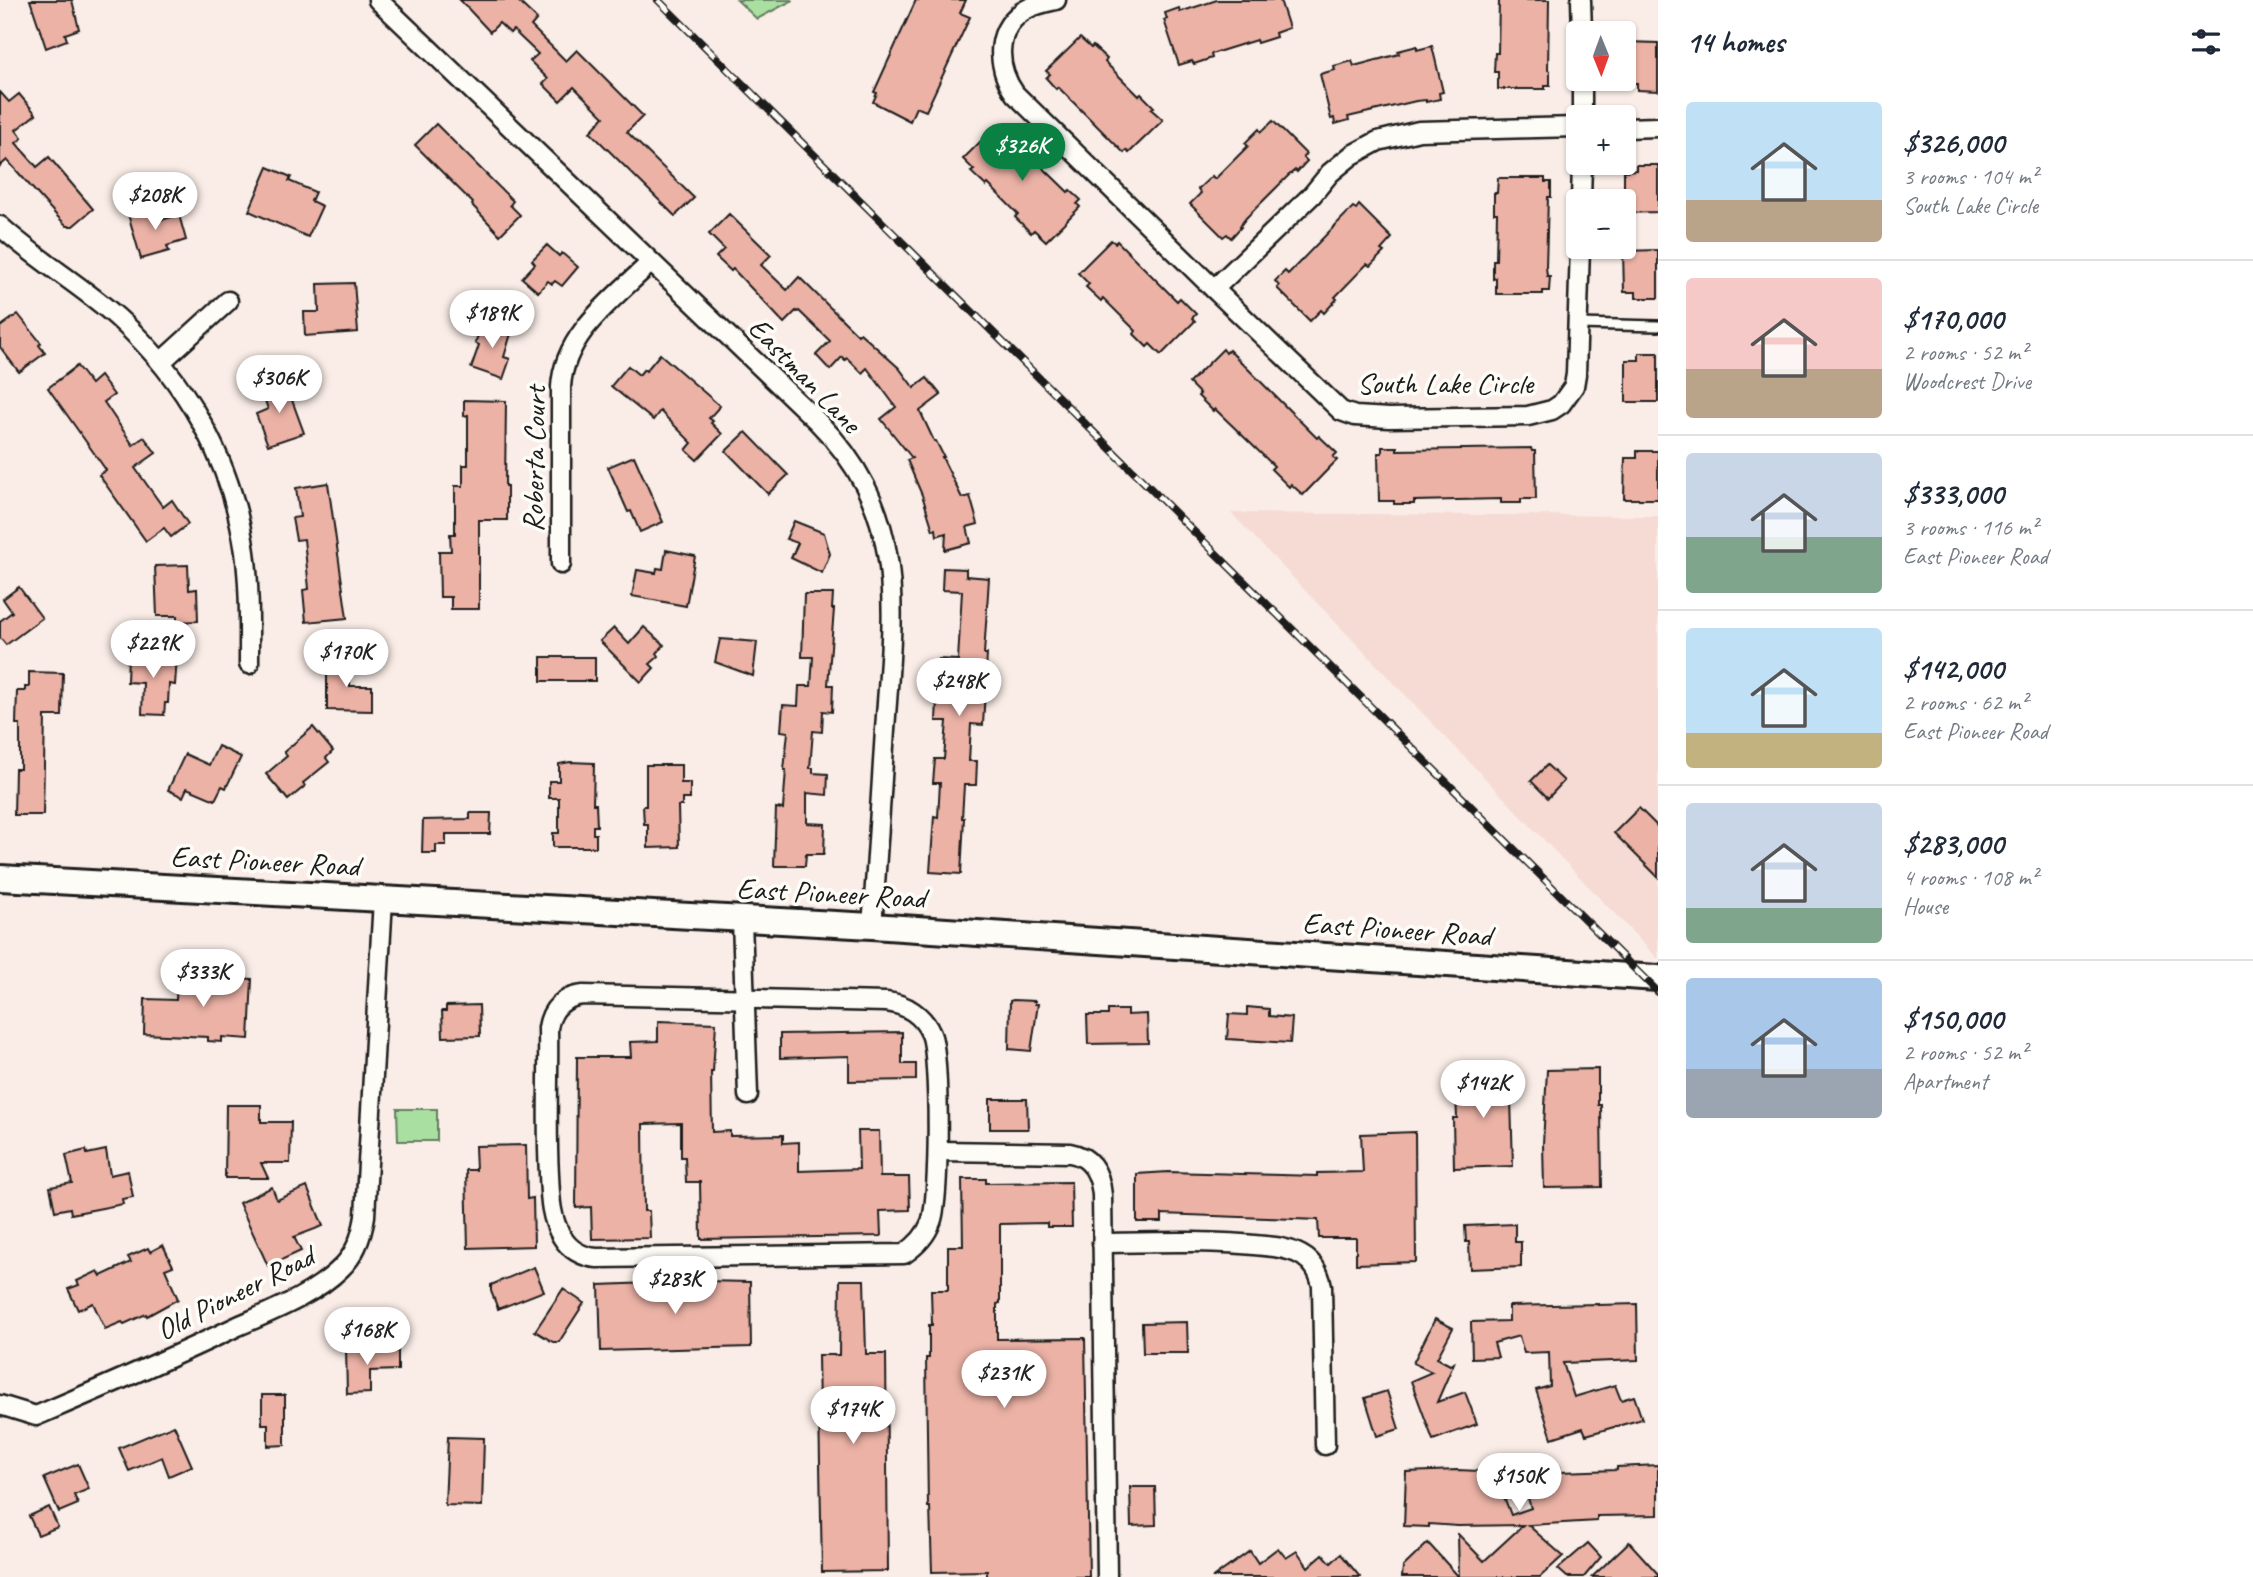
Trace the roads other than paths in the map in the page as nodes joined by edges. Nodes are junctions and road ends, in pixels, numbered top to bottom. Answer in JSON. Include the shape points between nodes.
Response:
{"nodes":[{"id":1,"x":378,"y":0,"type":"edge"},
{"id":2,"x":1056,"y":0,"type":"edge"},
{"id":3,"x":1581,"y":0,"type":"edge"},
{"id":4,"x":1582,"y":21,"type":"edge"},
{"id":5,"x":1566,"y":127,"type":"edge"},
{"id":6,"x":1658,"y":127,"type":"edge"},
{"id":7,"x":1636,"y":128,"type":"edge"},
{"id":8,"x":0,"y":226,"type":"edge"},
{"id":9,"x":15,"y":239,"type":"junction"},
{"id":10,"x":0,"y":250,"type":"edge"},
{"id":11,"x":1580,"y":259,"type":"edge"},
{"id":12,"x":650,"y":262,"type":"junction"},
{"id":13,"x":1214,"y":289,"type":"junction"},
{"id":14,"x":228,"y":301,"type":"dead end"},
{"id":15,"x":1578,"y":324,"type":"junction"},
{"id":16,"x":1658,"y":326,"type":"edge"},
{"id":17,"x":162,"y":361,"type":"junction"},
{"id":18,"x":561,"y":564,"type":"dead end"},
{"id":19,"x":249,"y":664,"type":"dead end"},
{"id":20,"x":0,"y":878,"type":"edge"},
{"id":21,"x":383,"y":899,"type":"junction"},
{"id":22,"x":742,"y":920,"type":"junction"},
{"id":23,"x":872,"y":926,"type":"junction"},
{"id":24,"x":1658,"y":978,"type":"edge"},
{"id":25,"x":745,"y":999,"type":"junction"},
{"id":26,"x":748,"y":1095,"type":"dead end"},
{"id":27,"x":938,"y":1151,"type":"junction"},
{"id":28,"x":1102,"y":1243,"type":"junction"},
{"id":29,"x":0,"y":1405,"type":"edge"},
{"id":30,"x":1325,"y":1445,"type":"dead end"},
{"id":31,"x":1107,"y":1577,"type":"edge"}],
"edges":[{"from":1,"to":12,"type":"street","name":"Eastman Lane"},
{"from":2,"to":13,"type":"street","name":"South Lake Circle","via":[[1029,8],[1008,27],[1000,55],[1007,82]]},
{"from":3,"to":4,"type":"street"},
{"from":5,"to":13,"type":"street","via":[[1419,131],[1378,141],[1330,173]]},
{"from":6,"to":7,"type":"street"},
{"from":8,"to":9,"type":"street"},
{"from":9,"to":10,"type":"street"},
{"from":9,"to":17,"type":"street","via":[[108,309]]},
{"from":11,"to":15,"type":"street","name":"South Lake Circle"},
{"from":12,"to":18,"type":"street","name":"Roberta Court","via":[[579,334],[564,365]]},
{"from":12,"to":23,"type":"street","name":"Eastman Lane","via":[[831,436],[859,477],[879,522],[893,605]]},
{"from":13,"to":15,"type":"street","name":"South Lake Circle","via":[[1341,411],[1355,416],[1528,416],[1552,410],[1574,386]]},
{"from":14,"to":17,"type":"street"},
{"from":15,"to":16,"type":"lane"},
{"from":17,"to":19,"type":"street","via":[[210,438],[234,500],[247,567]]},
{"from":20,"to":21,"type":"main road","name":"East Pioneer Road"},
{"from":21,"to":22,"type":"main road","name":"East Pioneer Road"},
{"from":21,"to":29,"type":"street","name":"Old Pioneer Road","via":[[365,1216],[352,1255],[336,1273],[307,1292],[88,1394],[36,1416]]},
{"from":22,"to":23,"type":"main road","name":"East Pioneer Road"},
{"from":22,"to":25,"type":"street"},
{"from":23,"to":24,"type":"main road","name":"East Pioneer Road"},
{"from":25,"to":26,"type":"street"},
{"from":25,"to":27,"type":"street","via":[[886,1002],[917,1015],[935,1044]]},
{"from":25,"to":27,"type":"street","via":[[577,995],[554,1011],[548,1028],[551,1201],[558,1228],[571,1247],[597,1258],[904,1254],[922,1238],[933,1218]]},
{"from":27,"to":28,"type":"street","via":[[1081,1156],[1094,1168],[1100,1184]]},
{"from":28,"to":30,"type":"street","via":[[1254,1244],[1289,1250],[1309,1260],[1322,1286]]},
{"from":28,"to":31,"type":"street"}]}
